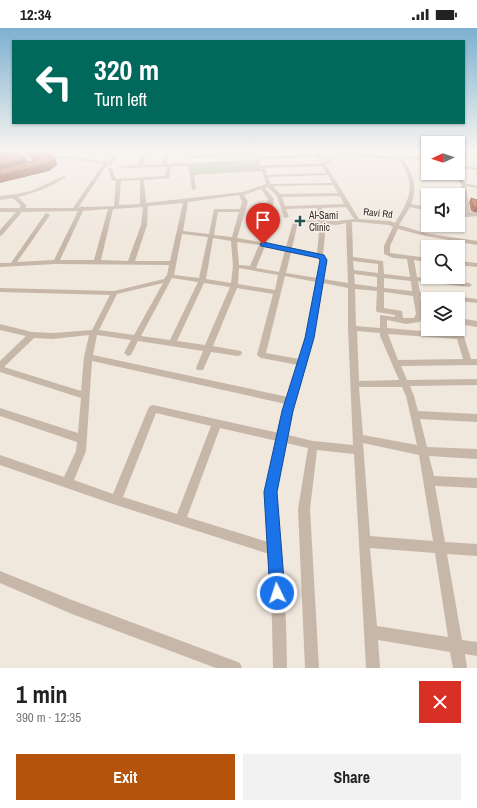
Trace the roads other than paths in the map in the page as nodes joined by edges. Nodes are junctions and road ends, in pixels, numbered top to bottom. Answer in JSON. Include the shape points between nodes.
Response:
{"nodes":[{"id":1,"x":119,"y":180,"type":"edge"},
{"id":2,"x":55,"y":181,"type":"edge"},
{"id":3,"x":94,"y":181,"type":"edge"},
{"id":4,"x":142,"y":181,"type":"edge"},
{"id":5,"x":193,"y":181,"type":"edge"},
{"id":6,"x":268,"y":181,"type":"edge"},
{"id":7,"x":331,"y":181,"type":"edge"},
{"id":8,"x":412,"y":181,"type":"edge"},
{"id":9,"x":461,"y":181,"type":"edge"},
{"id":10,"x":333,"y":184,"type":"junction"},
{"id":11,"x":463,"y":184,"type":"junction"},
{"id":12,"x":269,"y":185,"type":"junction"},
{"id":13,"x":477,"y":187,"type":"edge"},
{"id":14,"x":194,"y":188,"type":"dead end"},
{"id":15,"x":262,"y":188,"type":"junction"},
{"id":16,"x":240,"y":194,"type":"junction"},
{"id":17,"x":341,"y":194,"type":"junction"},
{"id":18,"x":279,"y":196,"type":"junction"},
{"id":19,"x":15,"y":197,"type":"junction"},
{"id":20,"x":220,"y":197,"type":"junction"},
{"id":21,"x":0,"y":198,"type":"edge"},
{"id":22,"x":186,"y":201,"type":"junction"},
{"id":23,"x":145,"y":205,"type":"junction"},
{"id":24,"x":347,"y":205,"type":"junction"},
{"id":25,"x":408,"y":205,"type":"junction"},
{"id":26,"x":113,"y":207,"type":"junction"},
{"id":27,"x":319,"y":207,"type":"junction"},
{"id":28,"x":82,"y":208,"type":"junction"},
{"id":29,"x":284,"y":208,"type":"junction"},
{"id":30,"x":421,"y":208,"type":"edge"},
{"id":31,"x":75,"y":209,"type":"junction"},
{"id":32,"x":0,"y":210,"type":"edge"},
{"id":33,"x":21,"y":210,"type":"junction"},
{"id":34,"x":222,"y":210,"type":"junction"},
{"id":35,"x":243,"y":211,"type":"junction"},
{"id":36,"x":477,"y":214,"type":"edge"},
{"id":37,"x":47,"y":215,"type":"dead end"},
{"id":38,"x":465,"y":215,"type":"edge"},
{"id":39,"x":468,"y":215,"type":"junction"},
{"id":40,"x":286,"y":216,"type":"dead end"},
{"id":41,"x":353,"y":221,"type":"junction"},
{"id":42,"x":322,"y":222,"type":"junction"},
{"id":43,"x":396,"y":226,"type":"junction"},
{"id":44,"x":180,"y":232,"type":"junction"},
{"id":45,"x":0,"y":234,"type":"edge"},
{"id":46,"x":211,"y":236,"type":"junction"},
{"id":47,"x":234,"y":239,"type":"junction"},
{"id":48,"x":477,"y":243,"type":"edge"},
{"id":49,"x":263,"y":244,"type":"junction"},
{"id":50,"x":288,"y":249,"type":"junction"},
{"id":51,"x":321,"y":256,"type":"junction"},
{"id":52,"x":410,"y":258,"type":"junction"},
{"id":53,"x":351,"y":259,"type":"junction"},
{"id":54,"x":421,"y":259,"type":"edge"},
{"id":55,"x":56,"y":262,"type":"junction"},
{"id":56,"x":97,"y":262,"type":"junction"},
{"id":57,"x":131,"y":262,"type":"junction"},
{"id":58,"x":173,"y":262,"type":"junction"},
{"id":59,"x":12,"y":264,"type":"junction"},
{"id":60,"x":465,"y":264,"type":"edge"},
{"id":61,"x":0,"y":265,"type":"edge"},
{"id":62,"x":477,"y":265,"type":"edge"},
{"id":63,"x":236,"y":266,"type":"junction"},
{"id":64,"x":252,"y":269,"type":"junction"},
{"id":65,"x":351,"y":272,"type":"junction"},
{"id":66,"x":282,"y":274,"type":"junction"},
{"id":67,"x":170,"y":276,"type":"junction"},
{"id":68,"x":381,"y":276,"type":"junction"},
{"id":69,"x":414,"y":279,"type":"junction"},
{"id":70,"x":421,"y":279,"type":"edge"},
{"id":71,"x":320,"y":280,"type":"junction"},
{"id":72,"x":202,"y":281,"type":"junction"},
{"id":73,"x":459,"y":284,"type":"edge"},
{"id":74,"x":234,"y":286,"type":"junction"},
{"id":75,"x":351,"y":286,"type":"junction"},
{"id":76,"x":469,"y":286,"type":"dead end"},
{"id":77,"x":380,"y":289,"type":"junction"},
{"id":78,"x":0,"y":290,"type":"edge"},
{"id":79,"x":278,"y":292,"type":"junction"},
{"id":80,"x":114,"y":294,"type":"junction"},
{"id":81,"x":416,"y":294,"type":"junction"},
{"id":82,"x":421,"y":294,"type":"edge"},
{"id":83,"x":465,"y":299,"type":"edge"},
{"id":84,"x":477,"y":301,"type":"edge"},
{"id":85,"x":421,"y":307,"type":"edge"},
{"id":86,"x":421,"y":317,"type":"edge"},
{"id":87,"x":399,"y":320,"type":"junction"},
{"id":88,"x":465,"y":322,"type":"edge"},
{"id":89,"x":477,"y":324,"type":"edge"},
{"id":90,"x":0,"y":327,"type":"edge"},
{"id":91,"x":352,"y":328,"type":"junction"},
{"id":92,"x":383,"y":330,"type":"junction"},
{"id":93,"x":95,"y":332,"type":"junction"},
{"id":94,"x":421,"y":332,"type":"edge"},
{"id":95,"x":32,"y":335,"type":"junction"},
{"id":96,"x":460,"y":336,"type":"edge"},
{"id":97,"x":137,"y":337,"type":"junction"},
{"id":98,"x":173,"y":342,"type":"junction"},
{"id":99,"x":208,"y":348,"type":"junction"},
{"id":100,"x":128,"y":353,"type":"dead end"},
{"id":101,"x":238,"y":353,"type":"dead end"},
{"id":102,"x":88,"y":357,"type":"junction"},
{"id":103,"x":473,"y":362,"type":"edge"},
{"id":104,"x":302,"y":363,"type":"junction"},
{"id":105,"x":396,"y":363,"type":"junction"},
{"id":106,"x":0,"y":366,"type":"edge"},
{"id":107,"x":200,"y":368,"type":"dead end"},
{"id":108,"x":0,"y":369,"type":"edge"},
{"id":109,"x":477,"y":382,"type":"edge"},
{"id":110,"x":404,"y":383,"type":"junction"},
{"id":111,"x":355,"y":384,"type":"junction"},
{"id":112,"x":85,"y":396,"type":"junction"},
{"id":113,"x":291,"y":401,"type":"junction"},
{"id":114,"x":0,"y":412,"type":"edge"},
{"id":115,"x":414,"y":415,"type":"junction"},
{"id":116,"x":477,"y":418,"type":"edge"},
{"id":117,"x":217,"y":423,"type":"junction"},
{"id":118,"x":282,"y":438,"type":"junction"},
{"id":119,"x":358,"y":438,"type":"junction"},
{"id":120,"x":82,"y":439,"type":"junction"},
{"id":121,"x":314,"y":445,"type":"junction"},
{"id":122,"x":359,"y":450,"type":"junction"},
{"id":123,"x":423,"y":451,"type":"junction"},
{"id":124,"x":477,"y":454,"type":"edge"},
{"id":125,"x":0,"y":460,"type":"edge"},
{"id":126,"x":429,"y":481,"type":"junction"},
{"id":127,"x":67,"y":483,"type":"junction"},
{"id":128,"x":477,"y":483,"type":"edge"},
{"id":129,"x":116,"y":500,"type":"junction"},
{"id":130,"x":180,"y":520,"type":"junction"},
{"id":131,"x":364,"y":542,"type":"junction"},
{"id":132,"x":440,"y":548,"type":"junction"},
{"id":133,"x":274,"y":550,"type":"junction"},
{"id":134,"x":477,"y":550,"type":"edge"},
{"id":135,"x":0,"y":578,"type":"edge"},
{"id":136,"x":370,"y":632,"type":"junction"},
{"id":137,"x":456,"y":645,"type":"junction"},
{"id":138,"x":477,"y":649,"type":"edge"},
{"id":139,"x":235,"y":668,"type":"edge"},
{"id":140,"x":280,"y":668,"type":"edge"},
{"id":141,"x":312,"y":668,"type":"edge"},
{"id":142,"x":373,"y":668,"type":"edge"},
{"id":143,"x":460,"y":668,"type":"edge"}],
"edges":[{"from":1,"to":26,"type":"street"},
{"from":2,"to":19,"type":"street"},
{"from":3,"to":31,"type":"street"},
{"from":4,"to":23,"type":"street"},
{"from":5,"to":14,"type":"street"},
{"from":6,"to":12,"type":"street"},
{"from":7,"to":10,"type":"street","name":"Ravi Rd"},
{"from":8,"to":25,"type":"street","name":"Ravi Rd","via":[[413,189]]},
{"from":9,"to":11,"type":"street"},
{"from":10,"to":12,"type":"street"},
{"from":10,"to":17,"type":"street","name":"Ravi Rd"},
{"from":11,"to":13,"type":"street"},
{"from":11,"to":39,"type":"street"},
{"from":12,"to":15,"type":"street"},
{"from":12,"to":18,"type":"street"},
{"from":15,"to":16,"type":"street"},
{"from":15,"to":49,"type":"street","via":[[271,199]]},
{"from":16,"to":20,"type":"street"},
{"from":16,"to":35,"type":"street","via":[[245,202]]},
{"from":17,"to":18,"type":"street"},
{"from":17,"to":24,"type":"street","name":"Ravi Rd"},
{"from":18,"to":29,"type":"street"},
{"from":19,"to":21,"type":"street"},
{"from":19,"to":33,"type":"street","via":[[24,206]]},
{"from":20,"to":22,"type":"street"},
{"from":20,"to":34,"type":"street"},
{"from":22,"to":23,"type":"street"},
{"from":22,"to":44,"type":"street"},
{"from":23,"to":26,"type":"street"},
{"from":23,"to":57,"type":"street","via":[[144,225]]},
{"from":24,"to":27,"type":"street"},
{"from":24,"to":41,"type":"street","name":"Ravi Rd"},
{"from":25,"to":30,"type":"street"},
{"from":25,"to":43,"type":"street","name":"Ravi Rd"},
{"from":26,"to":28,"type":"street"},
{"from":26,"to":56,"type":"street"},
{"from":27,"to":29,"type":"street"},
{"from":27,"to":42,"type":"street"},
{"from":28,"to":31,"type":"street"},
{"from":28,"to":55,"type":"street"},
{"from":29,"to":40,"type":"street"},
{"from":31,"to":33,"type":"street"},
{"from":32,"to":33,"type":"street"},
{"from":33,"to":45,"type":"street"},
{"from":34,"to":35,"type":"street"},
{"from":34,"to":46,"type":"street","via":[[216,210]]},
{"from":35,"to":47,"type":"street"},
{"from":36,"to":39,"type":"street"},
{"from":37,"to":59,"type":"street"},
{"from":38,"to":39,"type":"street"},
{"from":41,"to":42,"type":"street"},
{"from":41,"to":43,"type":"street","name":"Ravi Rd","via":[[390,223]]},
{"from":41,"to":53,"type":"street"},
{"from":42,"to":50,"type":"street","via":[[296,220]]},
{"from":42,"to":51,"type":"street"},
{"from":43,"to":48,"type":"street","via":[[442,238]]},
{"from":43,"to":52,"type":"street","via":[[387,246],[387,254]]},
{"from":44,"to":46,"type":"street"},
{"from":44,"to":58,"type":"street"},
{"from":46,"to":47,"type":"street"},
{"from":46,"to":72,"type":"street"},
{"from":47,"to":49,"type":"street"},
{"from":47,"to":63,"type":"street"},
{"from":49,"to":50,"type":"street"},
{"from":49,"to":64,"type":"street"},
{"from":50,"to":51,"type":"street"},
{"from":50,"to":66,"type":"street"},
{"from":51,"to":71,"type":"street","via":[[323,260]]},
{"from":52,"to":54,"type":"street"},
{"from":52,"to":69,"type":"street"},
{"from":53,"to":65,"type":"street"},
{"from":53,"to":68,"type":"street","via":[[381,262]]},
{"from":55,"to":56,"type":"street"},
{"from":55,"to":59,"type":"street"},
{"from":56,"to":57,"type":"street"},
{"from":57,"to":58,"type":"street"},
{"from":58,"to":67,"type":"street"},
{"from":59,"to":61,"type":"street"},
{"from":60,"to":62,"type":"street"},
{"from":63,"to":64,"type":"street"},
{"from":63,"to":74,"type":"street"},
{"from":64,"to":66,"type":"street"},
{"from":65,"to":68,"type":"street"},
{"from":65,"to":75,"type":"street"},
{"from":66,"to":71,"type":"street"},
{"from":66,"to":79,"type":"street"},
{"from":67,"to":72,"type":"street"},
{"from":67,"to":80,"type":"street","via":[[166,280]]},
{"from":67,"to":97,"type":"street"},
{"from":68,"to":69,"type":"street"},
{"from":68,"to":77,"type":"street"},
{"from":69,"to":70,"type":"street"},
{"from":69,"to":81,"type":"street"},
{"from":71,"to":75,"type":"street"},
{"from":71,"to":104,"type":"street","via":[[310,338]]},
{"from":72,"to":74,"type":"street"},
{"from":72,"to":98,"type":"street"},
{"from":73,"to":76,"type":"street"},
{"from":74,"to":79,"type":"street"},
{"from":74,"to":99,"type":"street"},
{"from":75,"to":77,"type":"street"},
{"from":75,"to":91,"type":"street"},
{"from":77,"to":81,"type":"street"},
{"from":77,"to":87,"type":"street","via":[[380,310],[399,313]]},
{"from":78,"to":80,"type":"street"},
{"from":79,"to":104,"type":"street","via":[[261,355]]},
{"from":80,"to":93,"type":"street"},
{"from":81,"to":82,"type":"street"},
{"from":81,"to":85,"type":"street"},
{"from":83,"to":84,"type":"street"},
{"from":86,"to":87,"type":"street","via":[[417,320]]},
{"from":87,"to":92,"type":"street","via":[[383,317]]},
{"from":88,"to":89,"type":"street"},
{"from":90,"to":95,"type":"street"},
{"from":91,"to":92,"type":"street"},
{"from":91,"to":111,"type":"street"},
{"from":92,"to":94,"type":"street"},
{"from":92,"to":105,"type":"street"},
{"from":93,"to":95,"type":"street"},
{"from":93,"to":97,"type":"street"},
{"from":93,"to":102,"type":"street"},
{"from":95,"to":106,"type":"street"},
{"from":96,"to":103,"type":"street"},
{"from":97,"to":98,"type":"street"},
{"from":97,"to":100,"type":"street"},
{"from":98,"to":99,"type":"street"},
{"from":99,"to":101,"type":"street"},
{"from":99,"to":107,"type":"street"},
{"from":102,"to":112,"type":"street"},
{"from":102,"to":113,"type":"street"},
{"from":103,"to":105,"type":"street"},
{"from":104,"to":113,"type":"street"},
{"from":105,"to":110,"type":"street"},
{"from":108,"to":112,"type":"street"},
{"from":109,"to":110,"type":"street"},
{"from":110,"to":111,"type":"street"},
{"from":110,"to":115,"type":"street"},
{"from":111,"to":119,"type":"street"},
{"from":112,"to":120,"type":"street"},
{"from":113,"to":118,"type":"street"},
{"from":114,"to":120,"type":"street"},
{"from":115,"to":116,"type":"street"},
{"from":115,"to":123,"type":"street"},
{"from":117,"to":118,"type":"street"},
{"from":117,"to":129,"type":"street","via":[[153,409]]},
{"from":117,"to":130,"type":"street"},
{"from":118,"to":121,"type":"street"},
{"from":118,"to":133,"type":"street","via":[[271,492]]},
{"from":119,"to":122,"type":"street"},
{"from":119,"to":123,"type":"street"},
{"from":120,"to":127,"type":"street","via":[[81,451]]},
{"from":121,"to":122,"type":"street"},
{"from":121,"to":141,"type":"street","via":[[304,509]]},
{"from":122,"to":131,"type":"street"},
{"from":123,"to":124,"type":"street"},
{"from":123,"to":126,"type":"street"},
{"from":125,"to":127,"type":"street"},
{"from":126,"to":128,"type":"street"},
{"from":126,"to":132,"type":"street"},
{"from":127,"to":129,"type":"street"},
{"from":129,"to":130,"type":"street"},
{"from":130,"to":133,"type":"street"},
{"from":131,"to":132,"type":"street"},
{"from":131,"to":136,"type":"street"},
{"from":132,"to":134,"type":"street"},
{"from":132,"to":137,"type":"street"},
{"from":133,"to":140,"type":"street"},
{"from":135,"to":139,"type":"street"},
{"from":136,"to":137,"type":"street"},
{"from":136,"to":142,"type":"street"},
{"from":137,"to":138,"type":"street"},
{"from":137,"to":143,"type":"street"}]}
